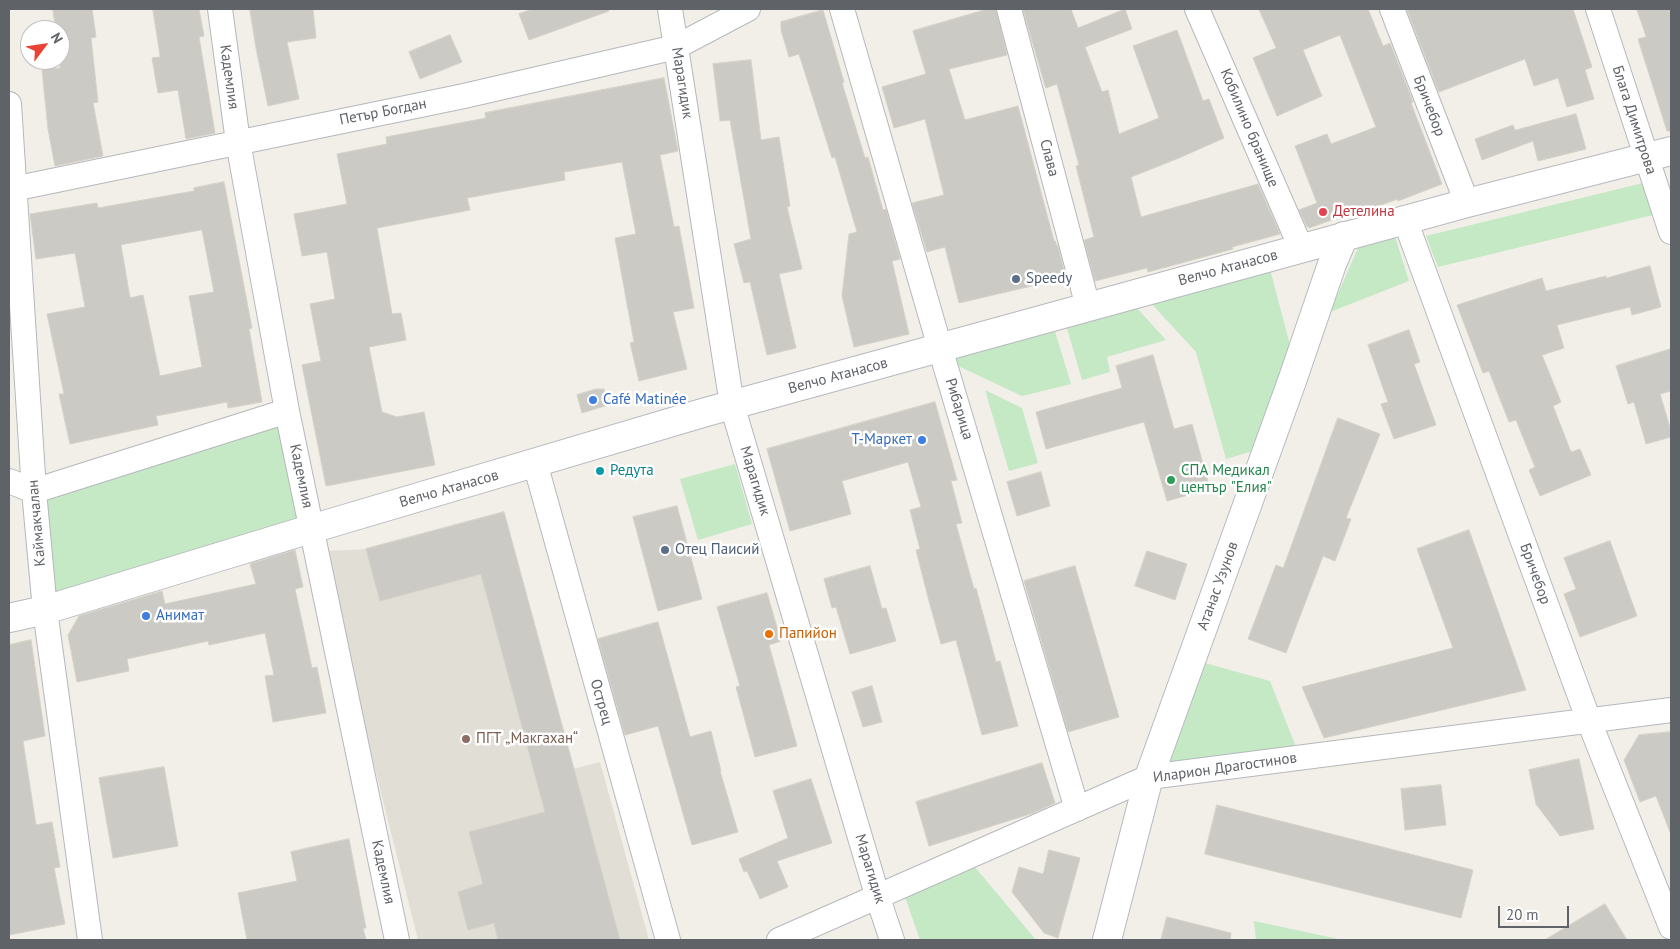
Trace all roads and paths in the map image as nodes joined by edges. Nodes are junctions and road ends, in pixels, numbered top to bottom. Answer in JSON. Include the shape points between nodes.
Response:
{"nodes":[{"id":1,"x":220,"y":9,"type":"edge"},
{"id":2,"x":670,"y":9,"type":"edge"},
{"id":3,"x":748,"y":9,"type":"edge"},
{"id":4,"x":842,"y":9,"type":"edge"},
{"id":5,"x":1010,"y":9,"type":"edge"},
{"id":6,"x":1197,"y":9,"type":"edge"},
{"id":7,"x":1392,"y":9,"type":"edge"},
{"id":8,"x":1598,"y":9,"type":"edge"},
{"id":9,"x":676,"y":47,"type":"junction"},
{"id":10,"x":9,"y":104,"type":"edge"},
{"id":11,"x":238,"y":142,"type":"junction"},
{"id":12,"x":1659,"y":154,"type":"edge"},
{"id":13,"x":11,"y":188,"type":"edge"},
{"id":14,"x":1467,"y":203,"type":"junction"},
{"id":15,"x":1405,"y":220,"type":"junction"},
{"id":16,"x":1671,"y":232,"type":"edge"},
{"id":17,"x":1344,"y":236,"type":"junction"},
{"id":18,"x":1301,"y":248,"type":"junction"},
{"id":19,"x":1088,"y":307,"type":"junction"},
{"id":20,"x":940,"y":348,"type":"junction"},
{"id":21,"x":732,"y":405,"type":"junction"},
{"id":22,"x":287,"y":411,"type":"junction"},
{"id":23,"x":535,"y":463,"type":"junction"},
{"id":24,"x":9,"y":480,"type":"edge"},
{"id":25,"x":34,"y":491,"type":"junction"},
{"id":26,"x":312,"y":529,"type":"junction"},
{"id":27,"x":45,"y":610,"type":"junction"},
{"id":28,"x":9,"y":618,"type":"edge"},
{"id":29,"x":1671,"y":710,"type":"edge"},
{"id":30,"x":1589,"y":721,"type":"junction"},
{"id":31,"x":1149,"y":777,"type":"junction"},
{"id":32,"x":1077,"y":809,"type":"junction"},
{"id":33,"x":878,"y":898,"type":"junction"},
{"id":34,"x":1671,"y":927,"type":"edge"},
{"id":35,"x":83,"y":939,"type":"edge"},
{"id":36,"x":397,"y":940,"type":"edge"},
{"id":37,"x":668,"y":940,"type":"edge"},
{"id":38,"x":779,"y":940,"type":"edge"},
{"id":39,"x":892,"y":940,"type":"edge"},
{"id":40,"x":1107,"y":940,"type":"edge"}],
"edges":[{"from":1,"to":11,"type":"street","name":"Кадемлия"},
{"from":2,"to":9,"type":"street","name":"Марагидик"},
{"from":3,"to":9,"type":"street","name":"Петър Богдан"},
{"from":4,"to":20,"type":"street","name":"Рибарица"},
{"from":5,"to":19,"type":"street","name":"Слава"},
{"from":6,"to":18,"type":"street","name":"Кобилино бранище"},
{"from":7,"to":14,"type":"street","name":"Бричебор"},
{"from":8,"to":12,"type":"street","name":"Блага Димитрова"},
{"from":9,"to":11,"type":"street","name":"Петър Богдан","via":[[464,96]]},
{"from":9,"to":21,"type":"street","name":"Марагидик"},
{"from":10,"to":13,"type":"street","name":"Каймакчалан"},
{"from":11,"to":13,"type":"street","name":"Петър Богдан"},
{"from":11,"to":22,"type":"street","name":"Кадемлия"},
{"from":12,"to":14,"type":"street","name":"Велчо Атанасов"},
{"from":12,"to":16,"type":"street","name":"Блага Димитрова"},
{"from":13,"to":25,"type":"street","name":"Каймакчалан"},
{"from":14,"to":15,"type":"street","name":"Велчо Атанасов"},
{"from":15,"to":17,"type":"street","name":"Велчо Атанасов"},
{"from":15,"to":30,"type":"street","name":"Бричебор"},
{"from":17,"to":18,"type":"street","name":"Велчо Атанасов"},
{"from":17,"to":31,"type":"street","name":"Атанас Узунов"},
{"from":18,"to":19,"type":"street","name":"Велчо Атанасов"},
{"from":19,"to":20,"type":"street","name":"Велчо Атанасов"},
{"from":20,"to":21,"type":"street","name":"Велчо Атанасов"},
{"from":20,"to":32,"type":"street","name":"Рибарица"},
{"from":21,"to":23,"type":"street","name":"Велчо Атанасов"},
{"from":21,"to":33,"type":"street","name":"Марагидик"},
{"from":22,"to":25,"type":"street"},
{"from":22,"to":26,"type":"street","name":"Кадемлия"},
{"from":23,"to":26,"type":"street","name":"Велчо Атанасов"},
{"from":23,"to":37,"type":"street","name":"Острец"},
{"from":24,"to":25,"type":"street"},
{"from":25,"to":27,"type":"street","name":"Каймакчалан"},
{"from":26,"to":27,"type":"street","name":"Велчо Атанасов"},
{"from":26,"to":36,"type":"street","name":"Кадемлия"},
{"from":27,"to":28,"type":"street","name":"Велчо Атанасов"},
{"from":27,"to":35,"type":"street","name":"Каймакчалан"},
{"from":29,"to":30,"type":"street","name":"Иларион Драгостинов"},
{"from":30,"to":31,"type":"street","name":"Иларион Драгостинов"},
{"from":30,"to":34,"type":"street","name":"Бричебор"},
{"from":31,"to":32,"type":"street","name":"Иларион Драгостинов"},
{"from":31,"to":40,"type":"street","name":"Атанас Узунов"},
{"from":32,"to":33,"type":"street","name":"Иларион Драгостинов"},
{"from":33,"to":38,"type":"street","name":"Иларион Драгостинов"},
{"from":33,"to":39,"type":"street","name":"Марагидик"}]}
